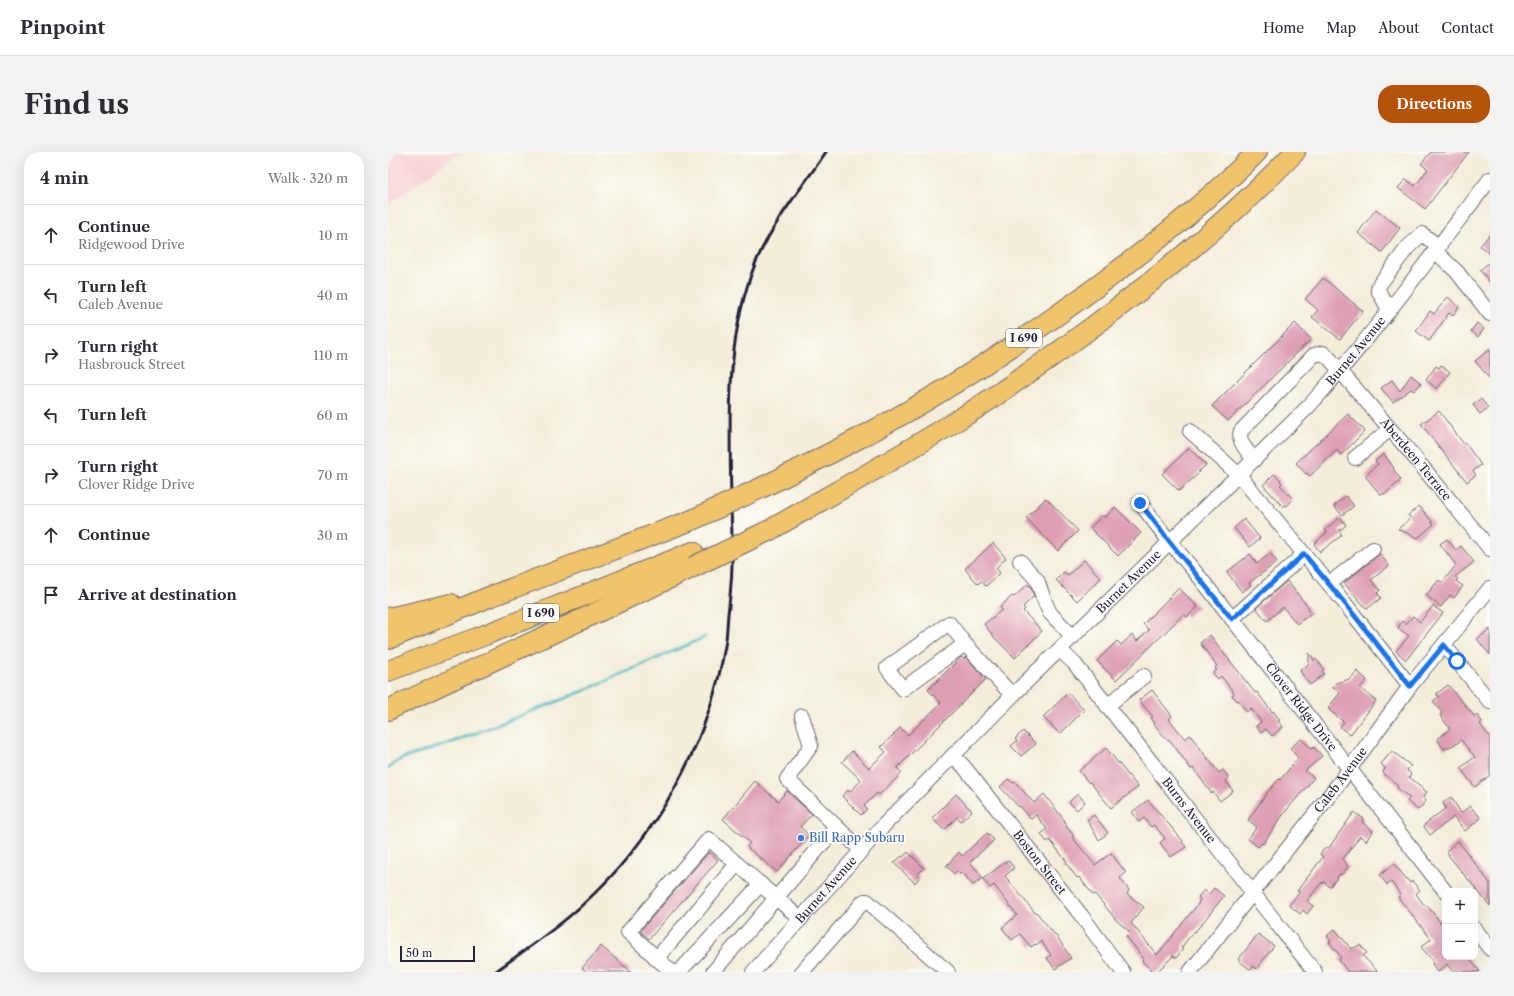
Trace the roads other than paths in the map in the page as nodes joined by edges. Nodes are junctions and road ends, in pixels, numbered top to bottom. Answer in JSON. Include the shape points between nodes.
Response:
{"nodes":[{"id":1,"x":1257,"y":152,"type":"edge"},
{"id":2,"x":1295,"y":152,"type":"edge"},
{"id":3,"x":1490,"y":178,"type":"edge"},
{"id":4,"x":1436,"y":248,"type":"junction"},
{"id":5,"x":1390,"y":310,"type":"junction"},
{"id":6,"x":1490,"y":314,"type":"edge"},
{"id":7,"x":1340,"y":371,"type":"junction"},
{"id":8,"x":1390,"y":429,"type":"junction"},
{"id":9,"x":1190,"y":431,"type":"dead end"},
{"id":10,"x":1355,"y":458,"type":"dead end"},
{"id":11,"x":1254,"y":460,"type":"junction"},
{"id":12,"x":1239,"y":475,"type":"junction"},
{"id":13,"x":1140,"y":503,"type":"dead end"},
{"id":14,"x":1170,"y":542,"type":"junction"},
{"id":15,"x":1490,"y":549,"type":"edge"},
{"id":16,"x":1373,"y":550,"type":"dead end"},
{"id":17,"x":1304,"y":554,"type":"junction"},
{"id":18,"x":693,"y":560,"type":"junction"},
{"id":19,"x":1020,"y":561,"type":"dead end"},
{"id":20,"x":1329,"y":584,"type":"junction"},
{"id":21,"x":1490,"y":588,"type":"edge"},
{"id":22,"x":489,"y":597,"type":"junction"},
{"id":23,"x":388,"y":618,"type":"edge"},
{"id":24,"x":1232,"y":619,"type":"junction"},
{"id":25,"x":1073,"y":637,"type":"junction"},
{"id":26,"x":388,"y":639,"type":"edge"},
{"id":27,"x":965,"y":644,"type":"junction"},
{"id":28,"x":1444,"y":645,"type":"junction"},
{"id":29,"x":1060,"y":650,"type":"junction"},
{"id":30,"x":388,"y":671,"type":"edge"},
{"id":31,"x":1144,"y":676,"type":"dead end"},
{"id":32,"x":454,"y":678,"type":"junction"},
{"id":33,"x":1410,"y":686,"type":"junction"},
{"id":34,"x":1012,"y":695,"type":"junction"},
{"id":35,"x":1490,"y":702,"type":"edge"},
{"id":36,"x":388,"y":704,"type":"edge"},
{"id":37,"x":1108,"y":706,"type":"junction"},
{"id":38,"x":388,"y":710,"type":"edge"},
{"id":39,"x":802,"y":716,"type":"dead end"},
{"id":40,"x":953,"y":755,"type":"junction"},
{"id":41,"x":1350,"y":770,"type":"junction"},
{"id":42,"x":836,"y":828,"type":"junction"},
{"id":43,"x":862,"y":851,"type":"junction"},
{"id":44,"x":738,"y":864,"type":"junction"},
{"id":45,"x":761,"y":884,"type":"junction"},
{"id":46,"x":1443,"y":888,"type":"edge"},
{"id":47,"x":1252,"y":893,"type":"junction"},
{"id":48,"x":776,"y":898,"type":"junction"},
{"id":49,"x":801,"y":920,"type":"junction"},
{"id":50,"x":1478,"y":933,"type":"edge"},
{"id":51,"x":1490,"y":949,"type":"edge"},
{"id":52,"x":656,"y":959,"type":"junction"},
{"id":53,"x":672,"y":972,"type":"edge"},
{"id":54,"x":679,"y":972,"type":"edge"},
{"id":55,"x":713,"y":972,"type":"edge"},
{"id":56,"x":753,"y":972,"type":"edge"},
{"id":57,"x":802,"y":972,"type":"edge"},
{"id":58,"x":948,"y":972,"type":"edge"},
{"id":59,"x":1123,"y":972,"type":"edge"},
{"id":60,"x":1190,"y":972,"type":"edge"},
{"id":61,"x":1315,"y":972,"type":"edge"}],
"edges":[{"from":1,"to":22,"type":"highway","number":"I 690","bridge":true,"via":[[1163,236],[1095,288],[1020,341],[877,429],[692,520]]},
{"from":2,"to":18,"type":"highway","number":"I 690","via":[[1186,254],[1132,298],[1023,377],[962,418],[860,478]]},
{"from":3,"to":4,"type":"street","name":"Burnet Avenue"},
{"from":4,"to":5,"type":"street","name":"Burnet Avenue"},
{"from":4,"to":5,"type":"street","via":[[1422,234],[1408,246],[1379,285],[1378,290]]},
{"from":4,"to":6,"type":"street"},
{"from":5,"to":7,"type":"street","name":"Burnet Avenue"},
{"from":7,"to":8,"type":"street","name":"Aberdeen Terrace"},
{"from":7,"to":11,"type":"street","name":"Burnet Avenue","via":[[1309,406]]},
{"from":7,"to":11,"type":"street","name":"Aberdeen Terrace","via":[[1326,355],[1318,353],[1272,398],[1239,436]]},
{"from":8,"to":10,"type":"street"},
{"from":8,"to":15,"type":"street","name":"Aberdeen Terrace"},
{"from":9,"to":12,"type":"street"},
{"from":11,"to":12,"type":"street","name":"Burnet Avenue"},
{"from":12,"to":14,"type":"street","name":"Burnet Avenue"},
{"from":12,"to":17,"type":"street"},
{"from":13,"to":14,"type":"street","name":"Clover Ridge Drive"},
{"from":14,"to":24,"type":"street","name":"Clover Ridge Drive"},
{"from":14,"to":25,"type":"street","name":"Burnet Avenue"},
{"from":16,"to":20,"type":"street"},
{"from":17,"to":20,"type":"street"},
{"from":17,"to":24,"type":"street"},
{"from":18,"to":30,"type":"highway","number":"I 690"},
{"from":18,"to":32,"type":"highway","via":[[622,602]]},
{"from":19,"to":25,"type":"street","via":[[1037,580],[1050,613]]},
{"from":20,"to":33,"type":"street"},
{"from":21,"to":28,"type":"street","name":"Caleb Avenue"},
{"from":22,"to":23,"type":"highway"},
{"from":22,"to":26,"type":"highway","number":"I 690"},
{"from":24,"to":41,"type":"street","name":"Clover Ridge Drive"},
{"from":25,"to":29,"type":"street","name":"Burnet Avenue"},
{"from":27,"to":27,"type":"street","via":[[949,623],[887,668],[903,689]]},
{"from":27,"to":34,"type":"street"},
{"from":28,"to":33,"type":"street","name":"Caleb Avenue"},
{"from":28,"to":35,"type":"street"},
{"from":29,"to":34,"type":"street","name":"Burnet Avenue"},
{"from":29,"to":37,"type":"street","name":"Burns Avenue"},
{"from":31,"to":37,"type":"street"},
{"from":32,"to":36,"type":"highway"},
{"from":32,"to":38,"type":"highway"},
{"from":33,"to":41,"type":"street","name":"Caleb Avenue"},
{"from":34,"to":40,"type":"street","name":"Burnet Avenue"},
{"from":37,"to":47,"type":"street","name":"Burns Avenue"},
{"from":39,"to":42,"type":"street","via":[[812,746],[787,779]]},
{"from":40,"to":43,"type":"street","name":"Burnet Avenue"},
{"from":40,"to":59,"type":"street","name":"Boston Street","via":[[1081,915]]},
{"from":41,"to":46,"type":"street","name":"Clover Ridge Drive"},
{"from":41,"to":47,"type":"street","name":"Caleb Avenue"},
{"from":42,"to":43,"type":"street"},
{"from":42,"to":48,"type":"street"},
{"from":43,"to":49,"type":"street","name":"Burnet Avenue"},
{"from":44,"to":45,"type":"street"},
{"from":44,"to":52,"type":"street"},
{"from":44,"to":52,"type":"street","via":[[709,839],[628,932]]},
{"from":45,"to":48,"type":"street"},
{"from":45,"to":54,"type":"street"},
{"from":47,"to":60,"type":"street","name":"Caleb Avenue"},
{"from":47,"to":61,"type":"street","name":"Burns Avenue"},
{"from":48,"to":49,"type":"street"},
{"from":48,"to":55,"type":"street"},
{"from":49,"to":56,"type":"street","name":"Burnet Avenue"},
{"from":50,"to":51,"type":"street"},
{"from":52,"to":53,"type":"street"},
{"from":57,"to":58,"type":"street","via":[[864,901],[867,901]]}]}
